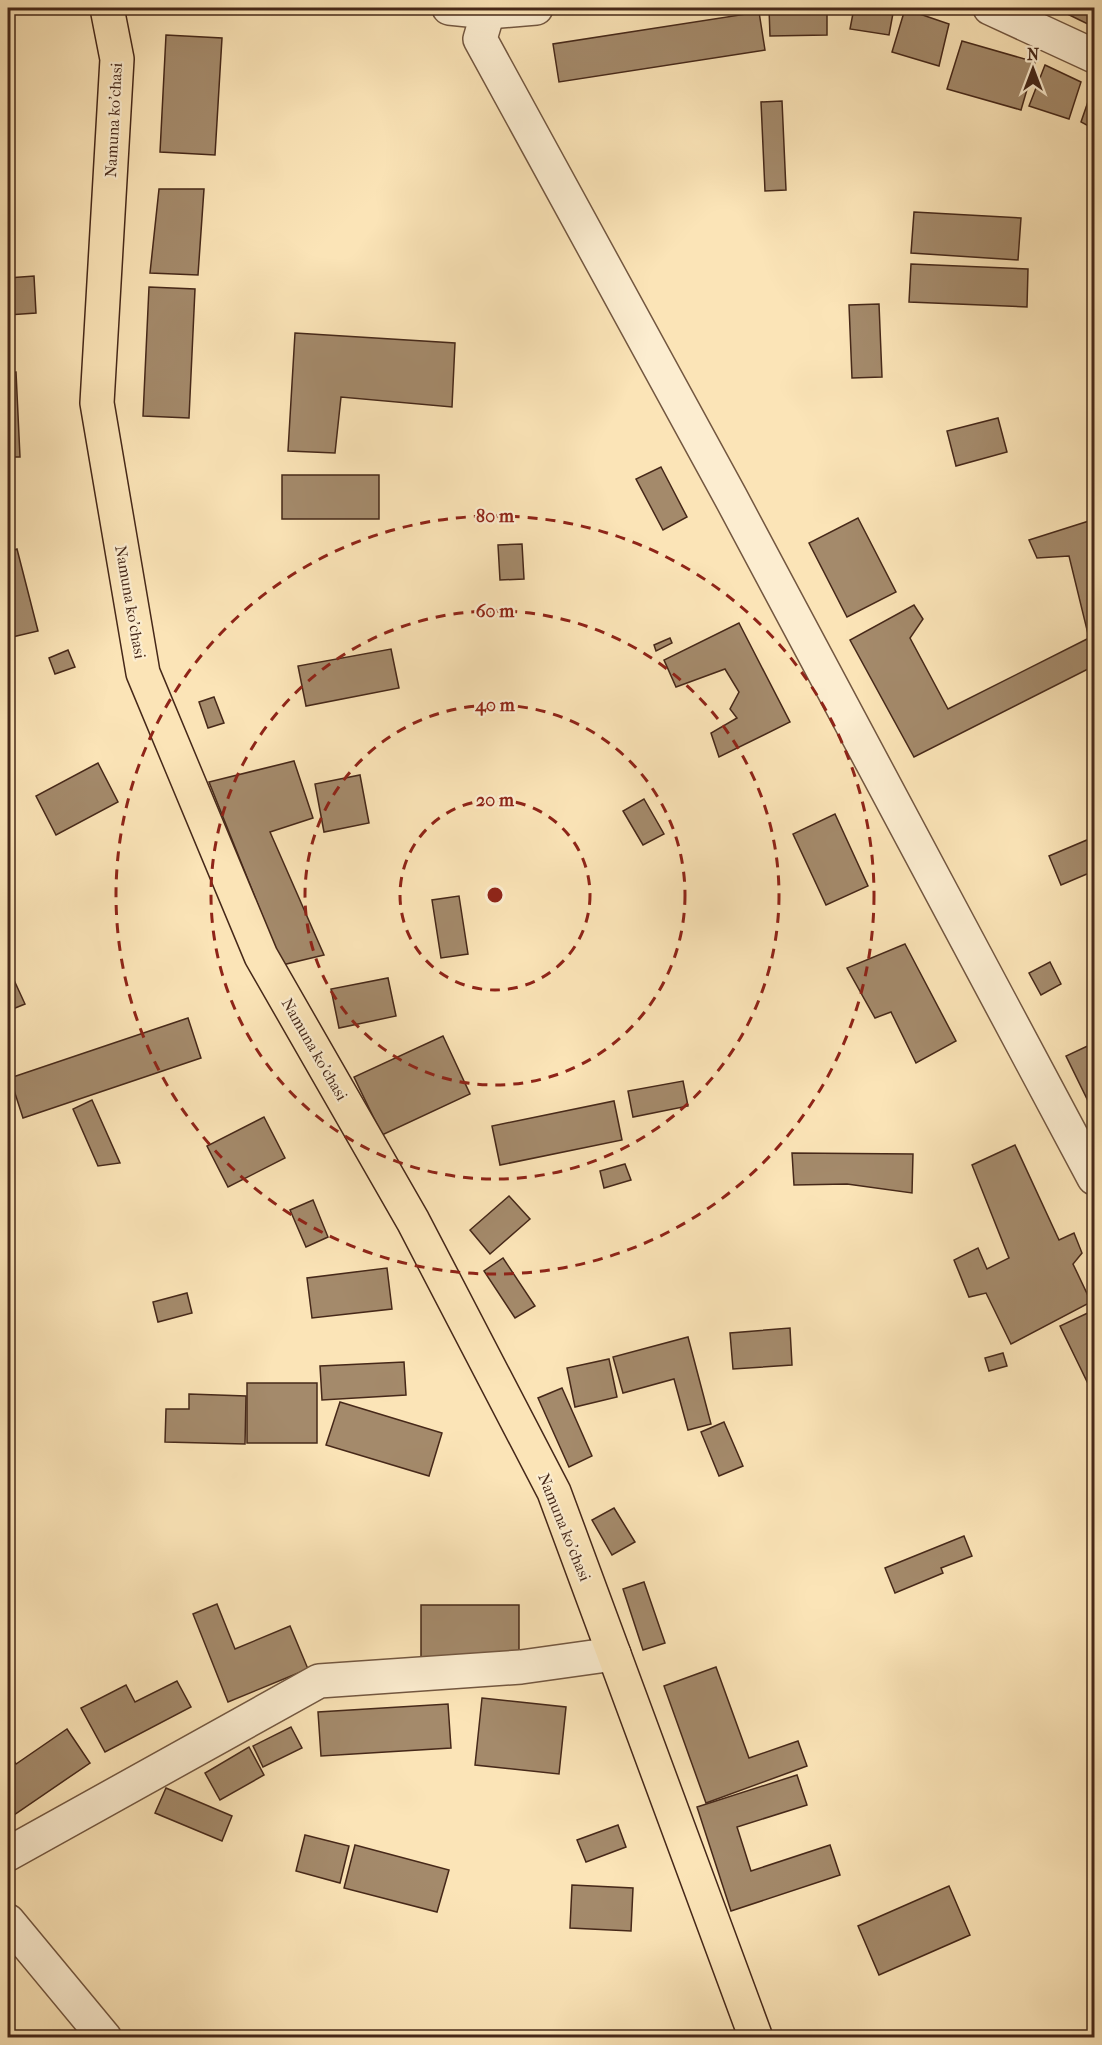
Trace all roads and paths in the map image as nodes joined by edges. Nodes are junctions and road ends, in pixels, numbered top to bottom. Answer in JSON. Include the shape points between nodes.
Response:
{"nodes":[{"id":1,"x":107,"y":8,"type":"edge"},
{"id":2,"x":449,"y":8,"type":"edge"},
{"id":3,"x":536,"y":8,"type":"edge"},
{"id":4,"x":990,"y":8,"type":"edge"},
{"id":5,"x":488,"y":12,"type":"junction"},
{"id":6,"x":1095,"y":56,"type":"edge"},
{"id":7,"x":1095,"y":1178,"type":"edge"},
{"id":8,"x":614,"y":1654,"type":"junction"},
{"id":9,"x":8,"y":1854,"type":"edge"},
{"id":10,"x":8,"y":1921,"type":"edge"},
{"id":11,"x":105,"y":2037,"type":"edge"},
{"id":12,"x":756,"y":2037,"type":"edge"}],
"edges":[{"from":1,"to":8,"type":"main road","name":"Namuna ko'chasi","via":[[117,59],[97,403],[143,673],[261,956],[413,1221],[554,1492]]},
{"from":2,"to":5,"type":"street"},
{"from":3,"to":5,"type":"street"},
{"from":4,"to":6,"type":"street"},
{"from":5,"to":7,"type":"street","via":[[480,39]]},
{"from":8,"to":9,"type":"street","via":[[521,1667],[319,1681]]},
{"from":8,"to":12,"type":"main road","name":"Namuna ko'chasi"},
{"from":10,"to":11,"type":"street"}]}
